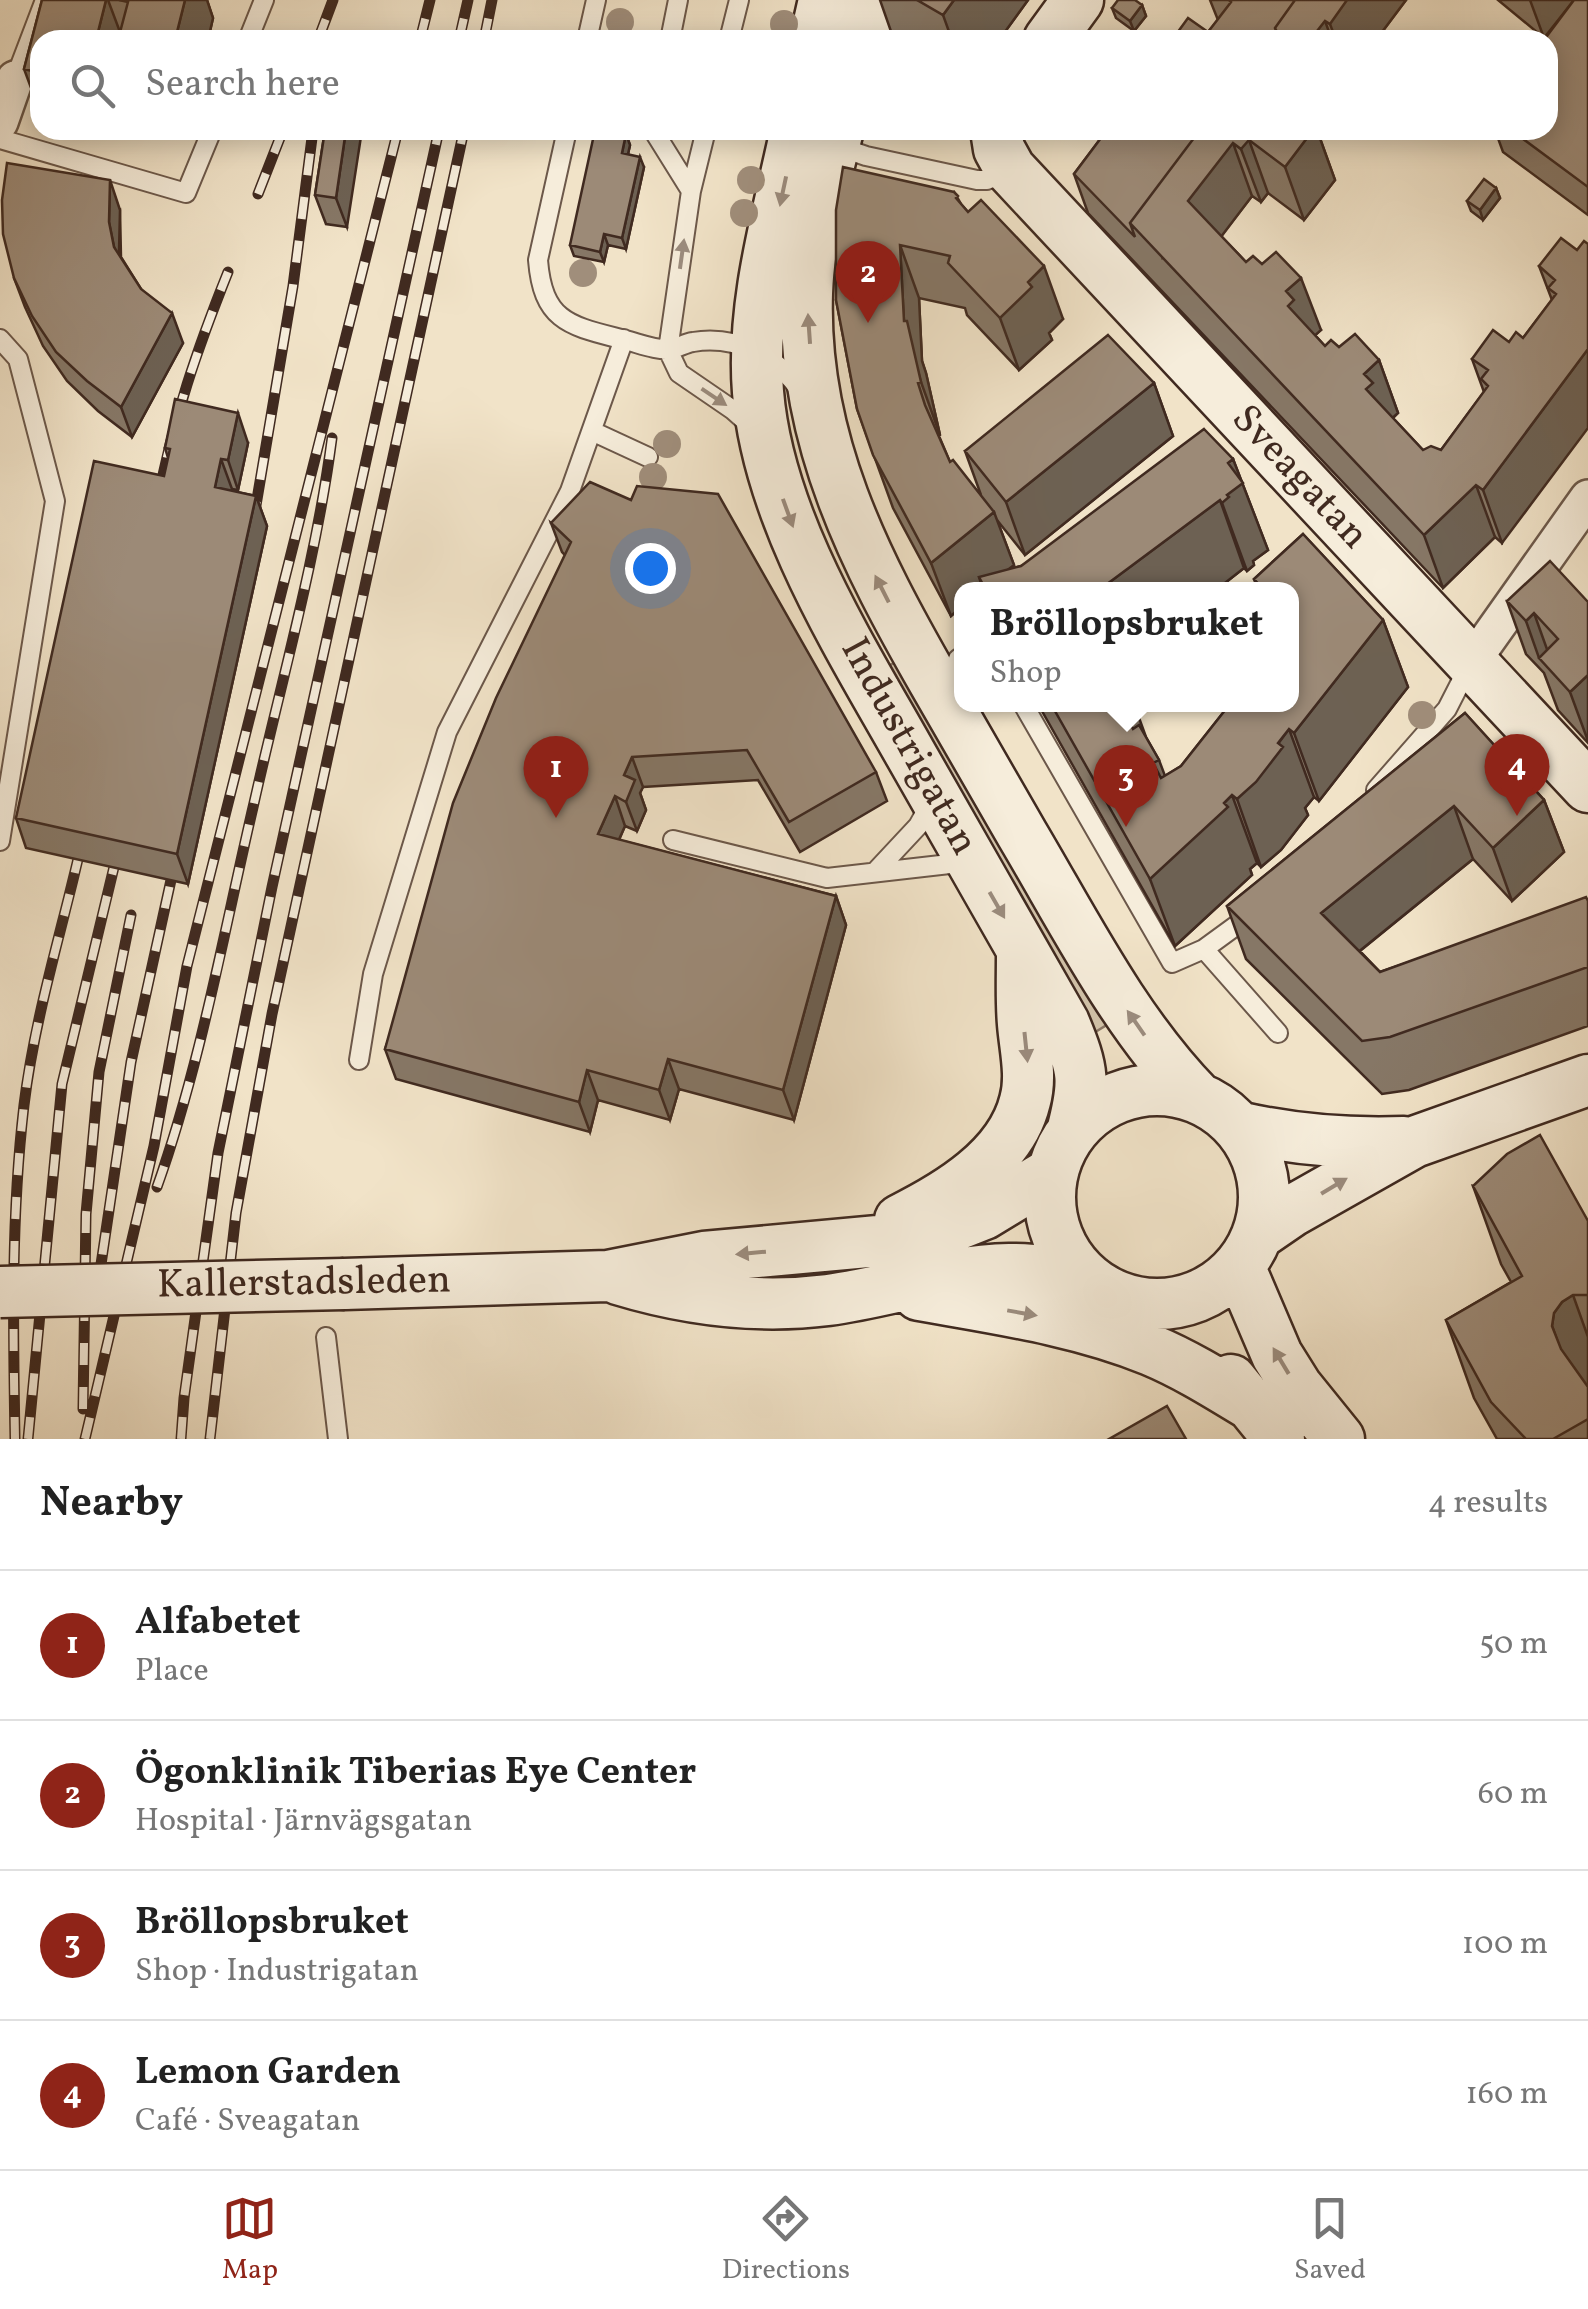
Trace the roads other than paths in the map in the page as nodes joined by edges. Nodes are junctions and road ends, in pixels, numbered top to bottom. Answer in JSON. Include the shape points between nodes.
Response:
{"nodes":[{"id":1,"x":45,"y":0,"type":"edge"},
{"id":2,"x":264,"y":0,"type":"edge"},
{"id":3,"x":596,"y":0,"type":"edge"},
{"id":4,"x":678,"y":0,"type":"edge"},
{"id":5,"x":739,"y":0,"type":"edge"},
{"id":6,"x":824,"y":0,"type":"edge"},
{"id":7,"x":873,"y":0,"type":"edge"},
{"id":8,"x":1078,"y":0,"type":"edge"},
{"id":9,"x":34,"y":30,"type":"edge"},
{"id":10,"x":252,"y":30,"type":"edge"},
{"id":11,"x":589,"y":30,"type":"edge"},
{"id":12,"x":672,"y":30,"type":"edge"},
{"id":13,"x":732,"y":30,"type":"edge"},
{"id":14,"x":817,"y":30,"type":"edge"},
{"id":15,"x":865,"y":30,"type":"edge"},
{"id":16,"x":1056,"y":30,"type":"edge"},
{"id":17,"x":30,"y":40,"type":"edge"},
{"id":18,"x":15,"y":79,"type":"joint"},
{"id":19,"x":0,"y":122,"type":"edge"},
{"id":20,"x":0,"y":139,"type":"edge"},
{"id":21,"x":208,"y":140,"type":"edge"},
{"id":22,"x":565,"y":140,"type":"edge"},
{"id":23,"x":659,"y":140,"type":"edge"},
{"id":24,"x":704,"y":140,"type":"edge"},
{"id":25,"x":820,"y":140,"type":"edge"},
{"id":26,"x":822,"y":140,"type":"edge"},
{"id":27,"x":834,"y":140,"type":"edge"},
{"id":28,"x":1003,"y":150,"type":"edge"},
{"id":29,"x":691,"y":192,"type":"junction"},
{"id":30,"x":0,"y":340,"type":"edge"},
{"id":31,"x":624,"y":340,"type":"junction"},
{"id":32,"x":757,"y":349,"type":"junction"},
{"id":33,"x":668,"y":350,"type":"junction"},
{"id":34,"x":821,"y":426,"type":"junction"},
{"id":35,"x":594,"y":432,"type":"junction"},
{"id":36,"x":766,"y":440,"type":"junction"},
{"id":37,"x":648,"y":457,"type":"dead end"},
{"id":38,"x":1588,"y":498,"type":"edge"},
{"id":39,"x":950,"y":663,"type":"edge"},
{"id":40,"x":1471,"y":663,"type":"junction"},
{"id":41,"x":975,"y":712,"type":"edge"},
{"id":42,"x":1027,"y":712,"type":"edge"},
{"id":43,"x":1588,"y":787,"type":"edge"},
{"id":44,"x":934,"y":796,"type":"junction"},
{"id":45,"x":1365,"y":803,"type":"edge"},
{"id":46,"x":673,"y":840,"type":"dead end"},
{"id":47,"x":0,"y":841,"type":"edge"},
{"id":48,"x":972,"y":862,"type":"junction"},
{"id":49,"x":876,"y":871,"type":"junction"},
{"id":50,"x":1272,"y":898,"type":"edge"},
{"id":51,"x":1204,"y":949,"type":"junction"},
{"id":52,"x":1022,"y":950,"type":"junction"},
{"id":53,"x":1278,"y":1033,"type":"dead end"},
{"id":54,"x":359,"y":1060,"type":"dead end"},
{"id":55,"x":1588,"y":1080,"type":"edge"},
{"id":56,"x":1198,"y":1098,"type":"junction"},
{"id":57,"x":1238,"y":1127,"type":"junction"},
{"id":58,"x":1414,"y":1142,"type":"junction"},
{"id":59,"x":1063,"y":1152,"type":"junction"},
{"id":60,"x":848,"y":1245,"type":"junction"},
{"id":61,"x":1248,"y":1250,"type":"junction"},
{"id":62,"x":608,"y":1276,"type":"junction"},
{"id":63,"x":1091,"y":1281,"type":"junction"},
{"id":64,"x":891,"y":1290,"type":"junction"},
{"id":65,"x":0,"y":1292,"type":"edge"},
{"id":66,"x":1147,"y":1304,"type":"junction"},
{"id":67,"x":326,"y":1337,"type":"dead end"},
{"id":68,"x":1266,"y":1422,"type":"edge"},
{"id":69,"x":338,"y":1439,"type":"edge"},
{"id":70,"x":1339,"y":1439,"type":"edge"}],
"edges":[{"from":1,"to":9,"type":"lane"},
{"from":2,"to":10,"type":"lane"},
{"from":3,"to":11,"type":"lane"},
{"from":4,"to":12,"type":"lane"},
{"from":5,"to":13,"type":"lane"},
{"from":6,"to":14,"type":"main road"},
{"from":7,"to":15,"type":"main road"},
{"from":8,"to":16,"type":"main road"},
{"from":17,"to":18,"type":"lane"},
{"from":18,"to":19,"type":"street"},
{"from":20,"to":21,"type":"lane","via":[[186,193]]},
{"from":22,"to":31,"type":"lane","via":[[538,260],[540,280],[558,317]]},
{"from":23,"to":29,"type":"lane"},
{"from":24,"to":29,"type":"lane"},
{"from":25,"to":32,"type":"main road","name":"Industrigatan","one_way":true,"via":[[767,272]]},
{"from":34,"to":26,"type":"main road","name":"Industrigatan","one_way":true,"via":[[807,296]]},
{"from":27,"to":28,"type":"lane","via":[[866,156],[977,180],[987,180]]},
{"from":28,"to":40,"type":"main road","name":"Sveagatan","via":[[1240,426]]},
{"from":33,"to":29,"type":"lane","one_way":true},
{"from":30,"to":47,"type":"lane","via":[[18,359],[55,502]]},
{"from":31,"to":33,"type":"lane"},
{"from":31,"to":35,"type":"lane"},
{"from":32,"to":33,"type":"lane","via":[[694,342]]},
{"from":32,"to":34,"type":"lane","via":[[795,383]]},
{"from":32,"to":36,"type":"main road","name":"Industrigatan"},
{"from":33,"to":36,"type":"lane","one_way":true,"via":[[678,372]]},
{"from":39,"to":34,"type":"main road","name":"Industrigatan","one_way":true,"via":[[885,596],[836,485]]},
{"from":35,"to":37,"type":"lane"},
{"from":35,"to":54,"type":"lane","via":[[447,732],[373,974]]},
{"from":36,"to":44,"type":"main road","name":"Industrigatan","one_way":true,"via":[[819,586]]},
{"from":38,"to":40,"type":"street"},
{"from":40,"to":43,"type":"main road","name":"Sveagatan"},
{"from":40,"to":45,"type":"lane","via":[[1447,709]]},
{"from":56,"to":41,"type":"main road","name":"Industrigatan","one_way":true,"via":[[1128,1012]]},
{"from":42,"to":51,"type":"lane","via":[[1172,964]]},
{"from":44,"to":48,"type":"main road","name":"Industrigatan"},
{"from":44,"to":49,"type":"lane","via":[[918,826]]},
{"from":46,"to":49,"type":"lane","via":[[827,878]]},
{"from":48,"to":49,"type":"lane"},
{"from":48,"to":52,"type":"main road","name":"Industrigatan","one_way":true},
{"from":50,"to":51,"type":"lane"},
{"from":51,"to":53,"type":"lane"},
{"from":52,"to":59,"type":"main road","name":"Industrigatan","via":[[1064,1023],[1081,1070],[1083,1089]]},
{"from":52,"to":60,"type":"main road","one_way":true,"via":[[1026,1102],[1011,1133],[989,1160],[933,1203]]},
{"from":55,"to":58,"type":"main road"},
{"from":56,"to":57,"type":"main road"},
{"from":56,"to":59,"type":"main road","via":[[1171,1091],[1116,1098],[1092,1112]]},
{"from":57,"to":58,"type":"main road","via":[[1341,1144]]},
{"from":57,"to":61,"type":"main road","via":[[1260,1167],[1264,1213]]},
{"from":61,"to":58,"type":"main road","one_way":true,"via":[[1356,1172]]},
{"from":59,"to":60,"type":"main road","name":"Kallerstadsleden","via":[[1012,1199],[951,1227]]},
{"from":59,"to":63,"type":"main road","via":[[1050,1196],[1053,1220],[1074,1264]]},
{"from":60,"to":62,"type":"main road","name":"Kallerstadsleden","one_way":true,"via":[[704,1257]]},
{"from":61,"to":66,"type":"main road","via":[[1207,1292]]},
{"from":70,"to":61,"type":"main road","one_way":true,"via":[[1278,1355]]},
{"from":62,"to":64,"type":"main road","name":"Kallerstadsleden","via":[[736,1304]]},
{"from":62,"to":65,"type":"main road","name":"Kallerstadsleden","bridge":true},
{"from":63,"to":64,"type":"main road","name":"Kallerstadsleden","via":[[1008,1269]]},
{"from":63,"to":66,"type":"main road"},
{"from":64,"to":68,"type":"main road","one_way":true,"via":[[1102,1332],[1154,1351]]},
{"from":66,"to":68,"type":"main road","via":[[1197,1340]]},
{"from":67,"to":69,"type":"lane"}]}
